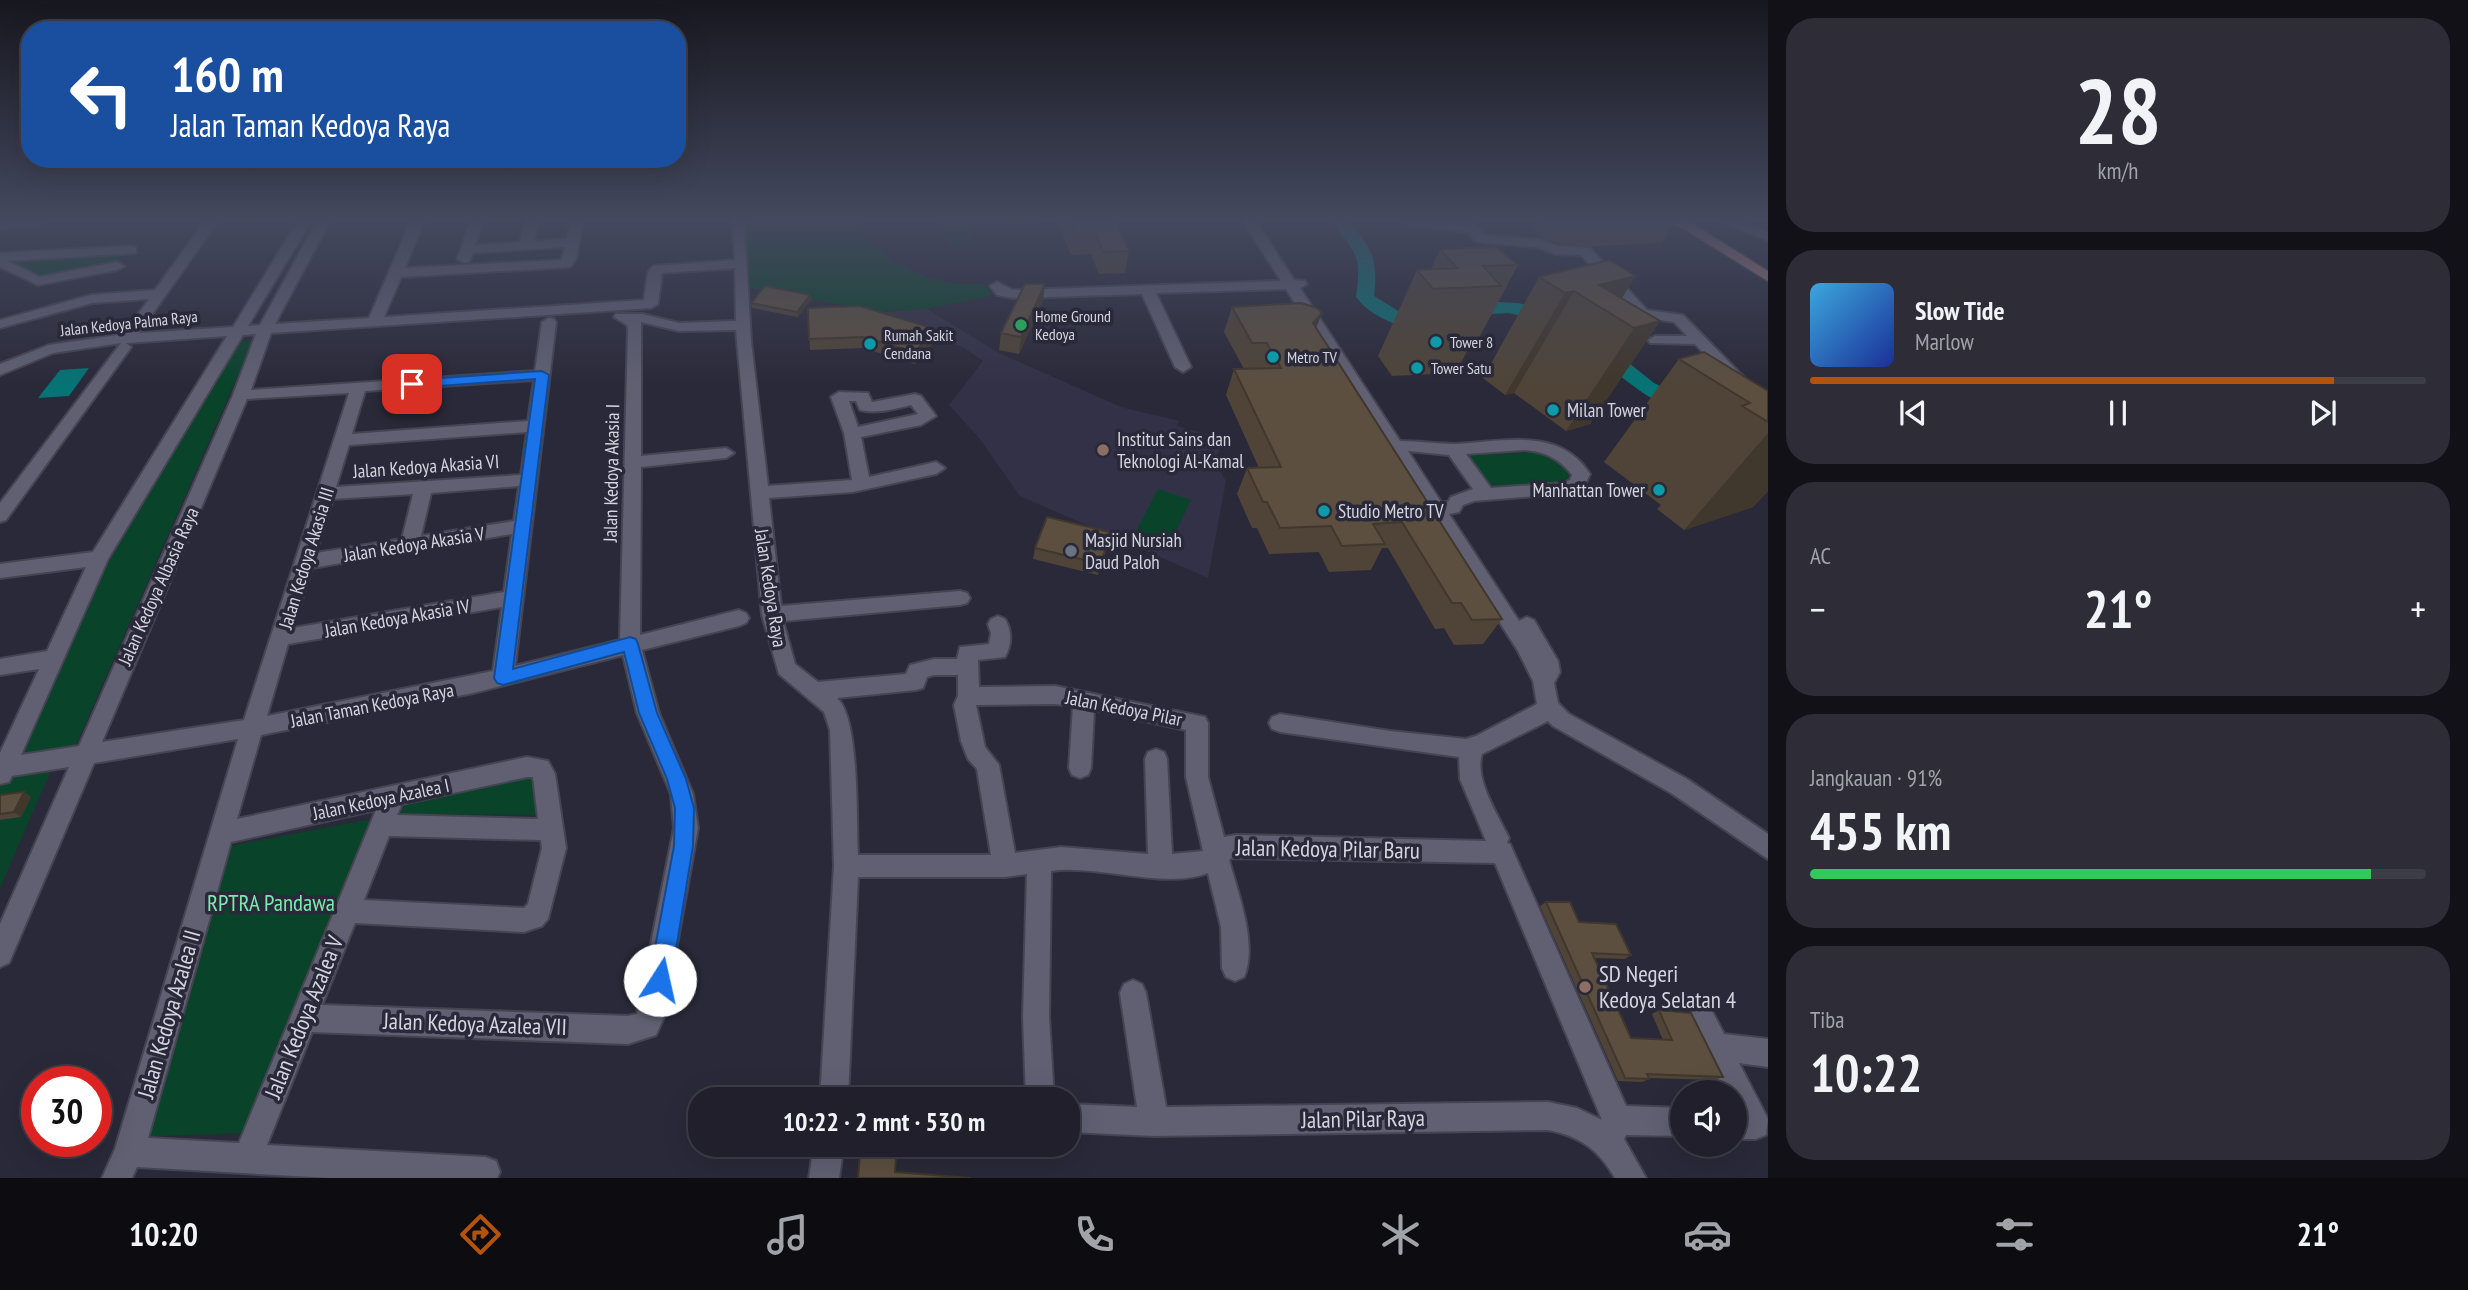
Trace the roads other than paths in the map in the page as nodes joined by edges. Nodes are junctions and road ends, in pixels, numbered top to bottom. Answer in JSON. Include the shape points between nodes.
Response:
{"nodes":[{"id":1,"x":29,"y":276,"type":"edge"},
{"id":2,"x":66,"y":276,"type":"edge"},
{"id":3,"x":110,"y":276,"type":"edge"},
{"id":4,"x":173,"y":276,"type":"edge"},
{"id":5,"x":273,"y":276,"type":"edge"},
{"id":6,"x":295,"y":276,"type":"edge"},
{"id":7,"x":395,"y":276,"type":"edge"},
{"id":8,"x":655,"y":276,"type":"edge"},
{"id":9,"x":742,"y":276,"type":"edge"},
{"id":10,"x":1289,"y":276,"type":"edge"},
{"id":11,"x":1290,"y":276,"type":"edge"},
{"id":12,"x":1608,"y":276,"type":"edge"},
{"id":13,"x":1292,"y":280,"type":"junction"},
{"id":14,"x":1147,"y":289,"type":"junction"},
{"id":15,"x":160,"y":294,"type":"junction"},
{"id":16,"x":91,"y":299,"type":"junction"},
{"id":17,"x":1638,"y":309,"type":"junction"},
{"id":18,"x":1615,"y":311,"type":"edge"},
{"id":19,"x":626,"y":312,"type":"junction"},
{"id":20,"x":375,"y":322,"type":"junction"},
{"id":21,"x":549,"y":322,"type":"junction"},
{"id":22,"x":0,"y":324,"type":"edge"},
{"id":23,"x":744,"y":325,"type":"junction"},
{"id":24,"x":263,"y":334,"type":"junction"},
{"id":25,"x":237,"y":336,"type":"junction"},
{"id":26,"x":1656,"y":340,"type":"dead end"},
{"id":27,"x":1700,"y":340,"type":"junction"},
{"id":28,"x":126,"y":342,"type":"junction"},
{"id":29,"x":1183,"y":368,"type":"dead end"},
{"id":30,"x":0,"y":370,"type":"edge"},
{"id":31,"x":542,"y":375,"type":"junction"},
{"id":32,"x":0,"y":378,"type":"edge"},
{"id":33,"x":359,"y":387,"type":"junction"},
{"id":34,"x":241,"y":396,"type":"junction"},
{"id":35,"x":1768,"y":411,"type":"edge"},
{"id":36,"x":536,"y":426,"type":"junction"},
{"id":37,"x":852,"y":433,"type":"junction"},
{"id":38,"x":343,"y":440,"type":"junction"},
{"id":39,"x":1404,"y":445,"type":"junction"},
{"id":40,"x":1454,"y":449,"type":"junction"},
{"id":41,"x":726,"y":453,"type":"dead end"},
{"id":42,"x":631,"y":463,"type":"junction"},
{"id":43,"x":936,"y":468,"type":"dead end"},
{"id":44,"x":528,"y":481,"type":"junction"},
{"id":45,"x":861,"y":483,"type":"junction"},
{"id":46,"x":423,"y":488,"type":"junction"},
{"id":47,"x":758,"y":493,"type":"junction"},
{"id":48,"x":326,"y":494,"type":"junction"},
{"id":49,"x":1486,"y":494,"type":"junction"},
{"id":50,"x":8,"y":496,"type":"edge"},
{"id":51,"x":1445,"y":508,"type":"junction"},
{"id":52,"x":0,"y":516,"type":"edge"},
{"id":53,"x":523,"y":526,"type":"junction"},
{"id":54,"x":410,"y":545,"type":"junction"},
{"id":55,"x":304,"y":562,"type":"junction"},
{"id":56,"x":96,"y":564,"type":"junction"},
{"id":57,"x":0,"y":570,"type":"edge"},
{"id":58,"x":0,"y":582,"type":"edge"},
{"id":59,"x":513,"y":598,"type":"junction"},
{"id":60,"x":960,"y":598,"type":"dead end"},
{"id":61,"x":772,"y":615,"type":"junction"},
{"id":62,"x":739,"y":618,"type":"dead end"},
{"id":63,"x":998,"y":624,"type":"dead end"},
{"id":64,"x":281,"y":638,"type":"junction"},
{"id":65,"x":630,"y":644,"type":"junction"},
{"id":66,"x":55,"y":658,"type":"junction"},
{"id":67,"x":0,"y":667,"type":"edge"},
{"id":68,"x":967,"y":667,"type":"junction"},
{"id":69,"x":503,"y":678,"type":"junction"},
{"id":70,"x":814,"y":691,"type":"junction"},
{"id":71,"x":969,"y":696,"type":"junction"},
{"id":72,"x":1084,"y":699,"type":"junction"},
{"id":73,"x":1548,"y":707,"type":"junction"},
{"id":74,"x":1280,"y":723,"type":"dead end"},
{"id":75,"x":252,"y":728,"type":"junction"},
{"id":76,"x":1473,"y":747,"type":"junction"},
{"id":77,"x":84,"y":755,"type":"junction"},
{"id":78,"x":1156,"y":759,"type":"dead end"},
{"id":79,"x":1080,"y":768,"type":"dead end"},
{"id":80,"x":2,"y":771,"type":"edge"},
{"id":81,"x":393,"y":797,"type":"junction"},
{"id":82,"x":382,"y":825,"type":"junction"},
{"id":83,"x":553,"y":830,"type":"junction"},
{"id":84,"x":222,"y":834,"type":"junction"},
{"id":85,"x":1497,"y":838,"type":"dead end"},
{"id":86,"x":1768,"y":848,"type":"edge"},
{"id":87,"x":1216,"y":857,"type":"junction"},
{"id":88,"x":1039,"y":861,"type":"junction"},
{"id":89,"x":846,"y":866,"type":"junction"},
{"id":90,"x":1004,"y":866,"type":"junction"},
{"id":91,"x":1160,"y":866,"type":"junction"},
{"id":92,"x":346,"y":911,"type":"junction"},
{"id":93,"x":0,"y":954,"type":"edge"},
{"id":94,"x":1235,"y":968,"type":"dead end"},
{"id":95,"x":1133,"y":993,"type":"dead end"},
{"id":96,"x":304,"y":1018,"type":"junction"},
{"id":97,"x":1702,"y":1021,"type":"dead end"},
{"id":98,"x":646,"y":1025,"type":"joint"},
{"id":99,"x":1715,"y":1047,"type":"junction"},
{"id":100,"x":1768,"y":1054,"type":"edge"},
{"id":101,"x":1732,"y":1080,"type":"edge"},
{"id":102,"x":835,"y":1087,"type":"edge"},
{"id":103,"x":1039,"y":1087,"type":"edge"},
{"id":104,"x":1747,"y":1108,"type":"edge"},
{"id":105,"x":1080,"y":1119,"type":"edge"},
{"id":106,"x":1154,"y":1122,"type":"junction"},
{"id":107,"x":1670,"y":1123,"type":"edge"},
{"id":108,"x":1747,"y":1125,"type":"edge"},
{"id":109,"x":1613,"y":1130,"type":"junction"},
{"id":110,"x":826,"y":1157,"type":"edge"},
{"id":111,"x":247,"y":1158,"type":"junction"},
{"id":112,"x":123,"y":1165,"type":"edge"},
{"id":113,"x":485,"y":1171,"type":"dead end"},
{"id":114,"x":824,"y":1178,"type":"edge"},
{"id":115,"x":1631,"y":1178,"type":"edge"}],
"edges":[{"from":1,"to":2,"type":"street","via":[[38,281]]},
{"from":3,"to":16,"type":"street"},
{"from":4,"to":15,"type":"street"},
{"from":5,"to":25,"type":"street"},
{"from":6,"to":24,"type":"street","name":"Jalan Kedoya Albasia Raya"},
{"from":7,"to":20,"type":"street"},
{"from":8,"to":19,"type":"street","via":[[653,303]]},
{"from":9,"to":23,"type":"street","name":"Jalan Kedoya Raya"},
{"from":10,"to":13,"type":"street"},
{"from":11,"to":13,"type":"street"},
{"from":12,"to":17,"type":"street"},
{"from":13,"to":14,"type":"street"},
{"from":13,"to":14,"type":"street","via":[[998,286],[1013,294]]},
{"from":13,"to":39,"type":"street"},
{"from":14,"to":29,"type":"street"},
{"from":15,"to":16,"type":"street"},
{"from":15,"to":28,"type":"street"},
{"from":16,"to":22,"type":"street"},
{"from":17,"to":18,"type":"street"},
{"from":17,"to":27,"type":"street","via":[[1647,315],[1678,318]]},
{"from":19,"to":20,"type":"street"},
{"from":19,"to":21,"type":"street"},
{"from":19,"to":23,"type":"street","via":[[679,327]]},
{"from":19,"to":42,"type":"street","name":"Jalan Kedoya Akasia I","via":[[635,329]]},
{"from":20,"to":24,"type":"street"},
{"from":21,"to":24,"type":"street"},
{"from":21,"to":31,"type":"street"},
{"from":23,"to":47,"type":"street","name":"Jalan Kedoya Raya"},
{"from":24,"to":25,"type":"street","name":"Jalan Kedoya Palma Raya"},
{"from":24,"to":34,"type":"street","name":"Jalan Kedoya Albasia Raya"},
{"from":25,"to":28,"type":"street","name":"Jalan Kedoya Palma Raya"},
{"from":25,"to":56,"type":"street"},
{"from":26,"to":27,"type":"street"},
{"from":27,"to":35,"type":"street"},
{"from":28,"to":30,"type":"street","name":"Jalan Kedoya Palma Raya","via":[[75,343],[48,349]]},
{"from":28,"to":32,"type":"street","name":"Jalan Kedoya Palma Raya","via":[[66,352]]},
{"from":28,"to":50,"type":"street"},
{"from":31,"to":33,"type":"street"},
{"from":31,"to":36,"type":"street"},
{"from":33,"to":34,"type":"street"},
{"from":33,"to":38,"type":"street","name":"Jalan Kedoya Akasia III"},
{"from":34,"to":77,"type":"street","name":"Jalan Kedoya Albasia Raya"},
{"from":36,"to":38,"type":"street"},
{"from":36,"to":44,"type":"street"},
{"from":37,"to":37,"type":"street","via":[[915,421],[928,416],[915,399],[866,407],[862,396],[841,397]]},
{"from":37,"to":45,"type":"street"},
{"from":38,"to":48,"type":"street","name":"Jalan Kedoya Akasia III"},
{"from":39,"to":40,"type":"street"},
{"from":39,"to":51,"type":"street"},
{"from":40,"to":49,"type":"street"},
{"from":40,"to":49,"type":"street","via":[[1535,445],[1567,458],[1581,474],[1569,489]]},
{"from":41,"to":42,"type":"street"},
{"from":42,"to":65,"type":"street","name":"Jalan Kedoya Akasia I"},
{"from":43,"to":45,"type":"street"},
{"from":44,"to":46,"type":"street","name":"Jalan Kedoya Akasia VI"},
{"from":44,"to":53,"type":"street"},
{"from":45,"to":47,"type":"street"},
{"from":46,"to":48,"type":"street","name":"Jalan Kedoya Akasia VI"},
{"from":46,"to":54,"type":"street"},
{"from":47,"to":61,"type":"street","name":"Jalan Kedoya Raya"},
{"from":48,"to":55,"type":"street","name":"Jalan Kedoya Akasia III"},
{"from":49,"to":51,"type":"street","via":[[1471,495]]},
{"from":50,"to":52,"type":"street"},
{"from":51,"to":73,"type":"street","via":[[1526,647],[1543,681]]},
{"from":53,"to":54,"type":"street","name":"Jalan Kedoya Akasia V"},
{"from":53,"to":59,"type":"street"},
{"from":54,"to":55,"type":"street","name":"Jalan Kedoya Akasia V"},
{"from":55,"to":64,"type":"street","name":"Jalan Kedoya Akasia III"},
{"from":56,"to":57,"type":"street"},
{"from":56,"to":58,"type":"street"},
{"from":56,"to":66,"type":"street"},
{"from":59,"to":64,"type":"street","name":"Jalan Kedoya Akasia IV"},
{"from":59,"to":69,"type":"street"},
{"from":60,"to":61,"type":"street"},
{"from":61,"to":70,"type":"street","name":"Jalan Kedoya Raya","via":[[786,668]]},
{"from":62,"to":65,"type":"street","name":"Jalan Taman Kedoya Raya"},
{"from":63,"to":68,"type":"street","via":[[998,651],[967,653]]},
{"from":64,"to":75,"type":"street","name":"Jalan Kedoya Akasia III"},
{"from":65,"to":69,"type":"street","name":"Jalan Taman Kedoya Raya"},
{"from":65,"to":98,"type":"street","name":"Jalan Kedoya Akasia I","via":[[648,713],[682,794],[685,828],[655,1006]]},
{"from":66,"to":67,"type":"street"},
{"from":66,"to":80,"type":"street"},
{"from":68,"to":70,"type":"street","via":[[917,671],[916,682]]},
{"from":68,"to":71,"type":"street"},
{"from":69,"to":75,"type":"street","name":"Jalan Taman Kedoya Raya"},
{"from":70,"to":89,"type":"street","name":"Jalan Kedoya Raya","via":[[833,707],[841,730]]},
{"from":71,"to":72,"type":"street","name":"Jalan Kedoya Pilar"},
{"from":71,"to":90,"type":"street","via":[[965,705],[972,741],[988,765]]},
{"from":72,"to":79,"type":"street"},
{"from":72,"to":87,"type":"street","name":"Jalan Kedoya Pilar","via":[[1197,723],[1197,777]]},
{"from":73,"to":76,"type":"street"},
{"from":73,"to":86,"type":"street","via":[[1561,720],[1679,786]]},
{"from":74,"to":76,"type":"street"},
{"from":75,"to":77,"type":"street","name":"Jalan Taman Kedoya Raya"},
{"from":75,"to":84,"type":"street","name":"Jalan Kedoya Azalea II"},
{"from":76,"to":85,"type":"street","via":[[1468,762],[1471,779]]},
{"from":77,"to":80,"type":"street","name":"Jalan Taman Kedoya Raya"},
{"from":77,"to":93,"type":"street","name":"Jalan Kedoya Albasia Raya"},
{"from":78,"to":91,"type":"street"},
{"from":81,"to":82,"type":"street","name":"Jalan Kedoya Azalea V"},
{"from":81,"to":83,"type":"street","name":"Jalan Kedoya Azalea I","via":[[540,768]]},
{"from":81,"to":84,"type":"street","name":"Jalan Kedoya Azalea I"},
{"from":82,"to":83,"type":"street"},
{"from":82,"to":92,"type":"street","name":"Jalan Kedoya Azalea V"},
{"from":83,"to":92,"type":"street","via":[[551,867],[533,917]]},
{"from":84,"to":112,"type":"street","name":"Jalan Kedoya Azalea II"},
{"from":87,"to":91,"type":"street","name":"Jalan Kedoya Pilar Baru","via":[[1199,865]]},
{"from":87,"to":94,"type":"street","name":"Jalan Kedoya Pilar","via":[[1234,927]]},
{"from":87,"to":109,"type":"street","name":"Jalan Kedoya Pilar Baru","via":[[1225,848],[1236,846],[1502,852]]},
{"from":88,"to":90,"type":"street","name":"Jalan Kedoya Pilar Baru"},
{"from":88,"to":91,"type":"street","name":"Jalan Kedoya Pilar Baru","via":[[1061,858]]},
{"from":88,"to":103,"type":"street"},
{"from":89,"to":90,"type":"street","name":"Jalan Kedoya Pilar Baru"},
{"from":89,"to":102,"type":"street","name":"Jalan Kedoya Raya"},
{"from":92,"to":96,"type":"street","name":"Jalan Kedoya Azalea V"},
{"from":95,"to":106,"type":"street"},
{"from":96,"to":98,"type":"street","name":"Jalan Kedoya Azalea VII","via":[[628,1030]]},
{"from":96,"to":111,"type":"street","name":"Jalan Kedoya Azalea V"},
{"from":97,"to":99,"type":"street"},
{"from":99,"to":100,"type":"street"},
{"from":99,"to":101,"type":"street"},
{"from":104,"to":108,"type":"street","via":[[1756,1125]]},
{"from":105,"to":106,"type":"street","name":"Jalan Pilar Raya"},
{"from":106,"to":109,"type":"street","name":"Jalan Pilar Raya","via":[[1548,1116]]},
{"from":107,"to":109,"type":"street"},
{"from":109,"to":115,"type":"street","name":"Jalan Pilar Raya"},
{"from":110,"to":114,"type":"street"},
{"from":111,"to":112,"type":"street"},
{"from":111,"to":113,"type":"street"}]}
